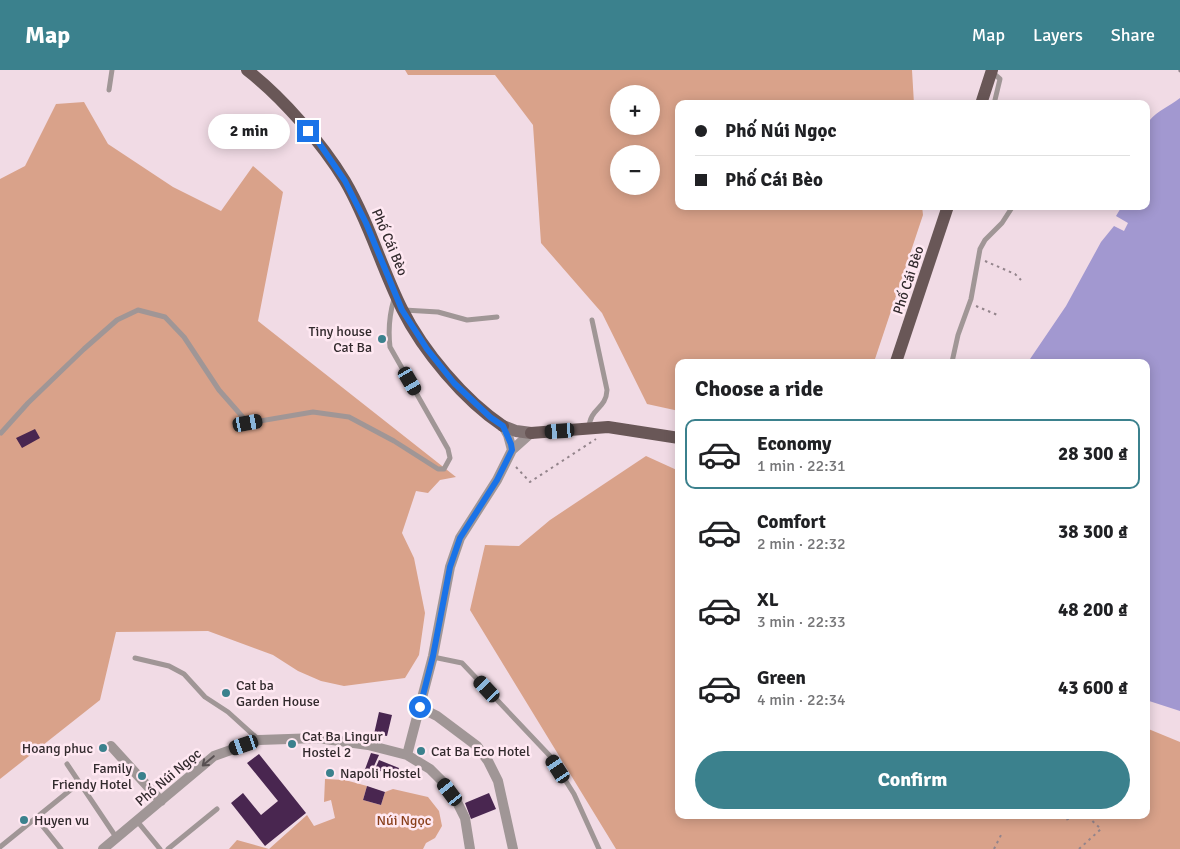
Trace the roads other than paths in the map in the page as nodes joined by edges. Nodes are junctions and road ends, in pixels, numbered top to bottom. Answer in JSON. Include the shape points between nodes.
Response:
{"nodes":[{"id":1,"x":112,"y":70,"type":"edge"},
{"id":2,"x":247,"y":70,"type":"edge"},
{"id":3,"x":992,"y":71,"type":"edge"},
{"id":4,"x":109,"y":90,"type":"dead end"},
{"id":5,"x":982,"y":100,"type":"edge"},
{"id":6,"x":995,"y":100,"type":"edge"},
{"id":7,"x":947,"y":210,"type":"edge"},
{"id":8,"x":1010,"y":210,"type":"edge"},
{"id":9,"x":396,"y":295,"type":"junction"},
{"id":10,"x":402,"y":310,"type":"junction"},
{"id":11,"x":497,"y":317,"type":"dead end"},
{"id":12,"x":592,"y":320,"type":"dead end"},
{"id":13,"x":897,"y":359,"type":"edge"},
{"id":14,"x":953,"y":359,"type":"edge"},
{"id":15,"x":503,"y":426,"type":"junction"},
{"id":16,"x":589,"y":429,"type":"junction"},
{"id":17,"x":1,"y":433,"type":"edge"},
{"id":18,"x":531,"y":433,"type":"junction"},
{"id":19,"x":675,"y":437,"type":"edge"},
{"id":20,"x":510,"y":454,"type":"junction"},
{"id":21,"x":433,"y":656,"type":"junction"},
{"id":22,"x":135,"y":658,"type":"dead end"},
{"id":23,"x":420,"y":707,"type":"junction"},
{"id":24,"x":259,"y":740,"type":"junction"},
{"id":25,"x":111,"y":746,"type":"dead end"},
{"id":26,"x":408,"y":755,"type":"junction"},
{"id":27,"x":67,"y":764,"type":"dead end"},
{"id":28,"x":79,"y":783,"type":"junction"},
{"id":29,"x":161,"y":801,"type":"junction"},
{"id":30,"x":217,"y":809,"type":"dead end"},
{"id":31,"x":36,"y":818,"type":"junction"},
{"id":32,"x":137,"y":821,"type":"junction"},
{"id":33,"x":116,"y":838,"type":"junction"},
{"id":34,"x":0,"y":847,"type":"edge"},
{"id":35,"x":61,"y":849,"type":"edge"},
{"id":36,"x":103,"y":849,"type":"edge"},
{"id":37,"x":160,"y":849,"type":"edge"},
{"id":38,"x":168,"y":849,"type":"edge"},
{"id":39,"x":470,"y":849,"type":"edge"},
{"id":40,"x":513,"y":849,"type":"edge"},
{"id":41,"x":599,"y":849,"type":"edge"}],
"edges":[{"from":1,"to":4,"type":"lane"},
{"from":2,"to":9,"type":"main road","name":"Phố Cái Bèo","via":[[264,83],[319,143],[345,181]]},
{"from":3,"to":5,"type":"main road"},
{"from":3,"to":6,"type":"lane","via":[[1000,78]]},
{"from":7,"to":13,"type":"main road","name":"Phố Cái Bèo"},
{"from":8,"to":14,"type":"lane","via":[[980,249],[970,304]]},
{"from":9,"to":10,"type":"main road","name":"Phố Cái Bèo"},
{"from":9,"to":17,"type":"lane","via":[[388,328],[390,347],[448,449],[450,458],[444,469],[438,469],[349,417],[313,412],[248,423],[219,390],[184,337],[165,317],[138,310],[117,320],[84,348]]},
{"from":10,"to":11,"type":"lane","via":[[438,312],[467,320]]},
{"from":10,"to":15,"type":"main road","name":"Phố Cái Bèo","via":[[454,383]]},
{"from":12,"to":16,"type":"lane","via":[[607,390],[605,400],[590,417]]},
{"from":15,"to":18,"type":"main road","name":"Phố Cái Bèo","via":[[516,432]]},
{"from":15,"to":20,"type":"street","via":[[508,435]]},
{"from":16,"to":18,"type":"main road","name":"Phố Cái Bèo"},
{"from":16,"to":19,"type":"main road","name":"Phố Cái Bèo","via":[[608,427]]},
{"from":18,"to":20,"type":"street"},
{"from":20,"to":21,"type":"street","via":[[460,538],[450,567]]},
{"from":21,"to":23,"type":"street"},
{"from":21,"to":41,"type":"lane","via":[[462,663],[550,756],[574,794]]},
{"from":22,"to":24,"type":"lane","via":[[169,666],[184,674],[205,697],[228,712]]},
{"from":23,"to":26,"type":"street"},
{"from":23,"to":40,"type":"street","via":[[477,746],[488,761],[498,781]]},
{"from":24,"to":26,"type":"street","name":"Phố Núi Ngọc","via":[[318,738]]},
{"from":24,"to":29,"type":"street","name":"Phố Núi Ngọc","one_way":true,"via":[[214,756]]},
{"from":25,"to":29,"type":"street"},
{"from":26,"to":39,"type":"street","name":"Phố Núi Ngọc","via":[[430,769],[456,800],[465,818]]},
{"from":27,"to":28,"type":"lane"},
{"from":28,"to":31,"type":"lane"},
{"from":28,"to":33,"type":"lane"},
{"from":29,"to":32,"type":"street","name":"Phố Núi Ngọc"},
{"from":30,"to":38,"type":"lane"},
{"from":31,"to":34,"type":"lane"},
{"from":31,"to":35,"type":"lane"},
{"from":32,"to":33,"type":"street","name":"Phố Núi Ngọc"},
{"from":32,"to":37,"type":"lane"},
{"from":33,"to":36,"type":"street","name":"Phố Núi Ngọc"}]}
